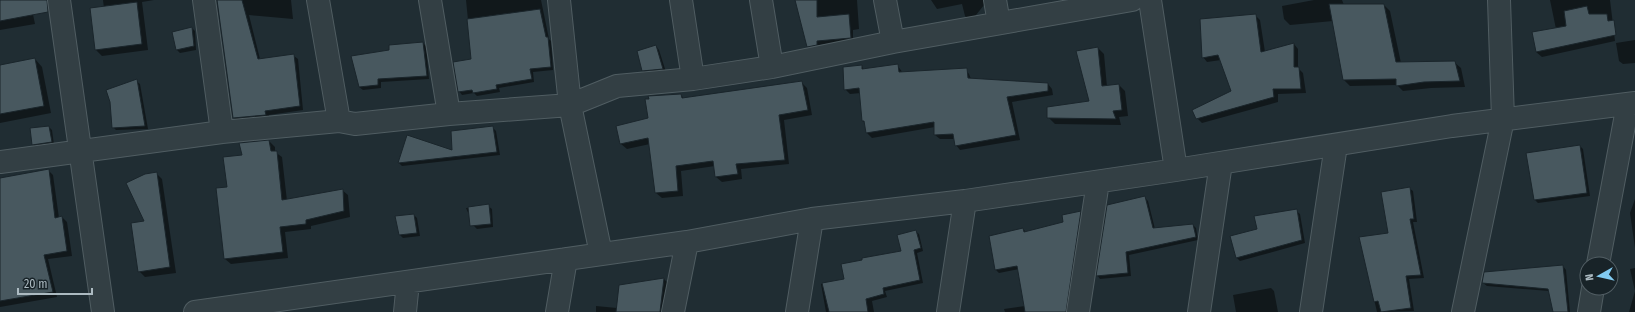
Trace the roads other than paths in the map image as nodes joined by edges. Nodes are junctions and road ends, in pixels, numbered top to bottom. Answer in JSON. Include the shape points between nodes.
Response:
{"nodes":[{"id":1,"x":59,"y":0,"type":"edge"},
{"id":2,"x":204,"y":0,"type":"edge"},
{"id":3,"x":318,"y":0,"type":"edge"},
{"id":4,"x":430,"y":0,"type":"edge"},
{"id":5,"x":559,"y":0,"type":"edge"},
{"id":6,"x":681,"y":0,"type":"edge"},
{"id":7,"x":761,"y":0,"type":"edge"},
{"id":8,"x":886,"y":0,"type":"edge"},
{"id":9,"x":996,"y":0,"type":"edge"},
{"id":10,"x":1132,"y":0,"type":"edge"},
{"id":11,"x":1150,"y":0,"type":"edge"},
{"id":12,"x":1499,"y":0,"type":"edge"},
{"id":13,"x":999,"y":23,"type":"junction"},
{"id":14,"x":893,"y":42,"type":"junction"},
{"id":15,"x":772,"y":67,"type":"junction"},
{"id":16,"x":693,"y":79,"type":"junction"},
{"id":17,"x":1632,"y":103,"type":"edge"},
{"id":18,"x":570,"y":104,"type":"junction"},
{"id":19,"x":449,"y":114,"type":"junction"},
{"id":20,"x":1503,"y":119,"type":"junction"},
{"id":21,"x":339,"y":121,"type":"junction"},
{"id":22,"x":222,"y":132,"type":"junction"},
{"id":23,"x":1336,"y":145,"type":"junction"},
{"id":24,"x":80,"y":151,"type":"junction"},
{"id":25,"x":0,"y":162,"type":"edge"},
{"id":26,"x":1222,"y":163,"type":"junction"},
{"id":27,"x":1176,"y":170,"type":"junction"},
{"id":28,"x":1098,"y":182,"type":"junction"},
{"id":29,"x":966,"y":201,"type":"junction"},
{"id":30,"x":812,"y":219,"type":"junction"},
{"id":31,"x":687,"y":242,"type":"junction"},
{"id":32,"x":601,"y":254,"type":"junction"},
{"id":33,"x":1600,"y":256,"type":"edge"},
{"id":34,"x":566,"y":259,"type":"junction"},
{"id":35,"x":408,"y":282,"type":"junction"},
{"id":36,"x":1592,"y":296,"type":"edge"},
{"id":37,"x":104,"y":312,"type":"edge"},
{"id":38,"x":195,"y":312,"type":"edge"},
{"id":39,"x":405,"y":312,"type":"edge"},
{"id":40,"x":557,"y":312,"type":"edge"},
{"id":41,"x":673,"y":312,"type":"edge"},
{"id":42,"x":796,"y":312,"type":"edge"},
{"id":43,"x":948,"y":312,"type":"edge"},
{"id":44,"x":1078,"y":312,"type":"edge"},
{"id":45,"x":1200,"y":312,"type":"edge"},
{"id":46,"x":1311,"y":312,"type":"edge"},
{"id":47,"x":1463,"y":312,"type":"edge"},
{"id":48,"x":1589,"y":312,"type":"edge"}],
"edges":[{"from":1,"to":24,"type":"street"},
{"from":2,"to":22,"type":"street"},
{"from":3,"to":21,"type":"street"},
{"from":4,"to":19,"type":"street"},
{"from":5,"to":18,"type":"street"},
{"from":6,"to":16,"type":"street"},
{"from":7,"to":15,"type":"street"},
{"from":8,"to":14,"type":"street"},
{"from":9,"to":13,"type":"street"},
{"from":10,"to":13,"type":"street"},
{"from":11,"to":27,"type":"street"},
{"from":12,"to":20,"type":"street"},
{"from":13,"to":14,"type":"street"},
{"from":14,"to":15,"type":"street"},
{"from":15,"to":16,"type":"street"},
{"from":16,"to":18,"type":"street","via":[[617,86]]},
{"from":17,"to":20,"type":"street"},
{"from":17,"to":33,"type":"street"},
{"from":18,"to":19,"type":"street"},
{"from":18,"to":32,"type":"street"},
{"from":19,"to":21,"type":"street","via":[[355,124]]},
{"from":20,"to":23,"type":"street"},
{"from":20,"to":47,"type":"street"},
{"from":21,"to":22,"type":"street"},
{"from":22,"to":24,"type":"street"},
{"from":23,"to":26,"type":"street"},
{"from":23,"to":46,"type":"street"},
{"from":24,"to":25,"type":"street"},
{"from":24,"to":37,"type":"street"},
{"from":26,"to":27,"type":"street"},
{"from":26,"to":45,"type":"street"},
{"from":27,"to":28,"type":"street"},
{"from":28,"to":29,"type":"street"},
{"from":28,"to":44,"type":"street"},
{"from":29,"to":30,"type":"street"},
{"from":29,"to":43,"type":"street"},
{"from":30,"to":31,"type":"street"},
{"from":30,"to":42,"type":"street"},
{"from":31,"to":32,"type":"street"},
{"from":31,"to":41,"type":"street"},
{"from":32,"to":34,"type":"street"},
{"from":34,"to":35,"type":"street"},
{"from":34,"to":40,"type":"street"},
{"from":35,"to":38,"type":"street"},
{"from":35,"to":39,"type":"street"},
{"from":36,"to":48,"type":"street"}]}
